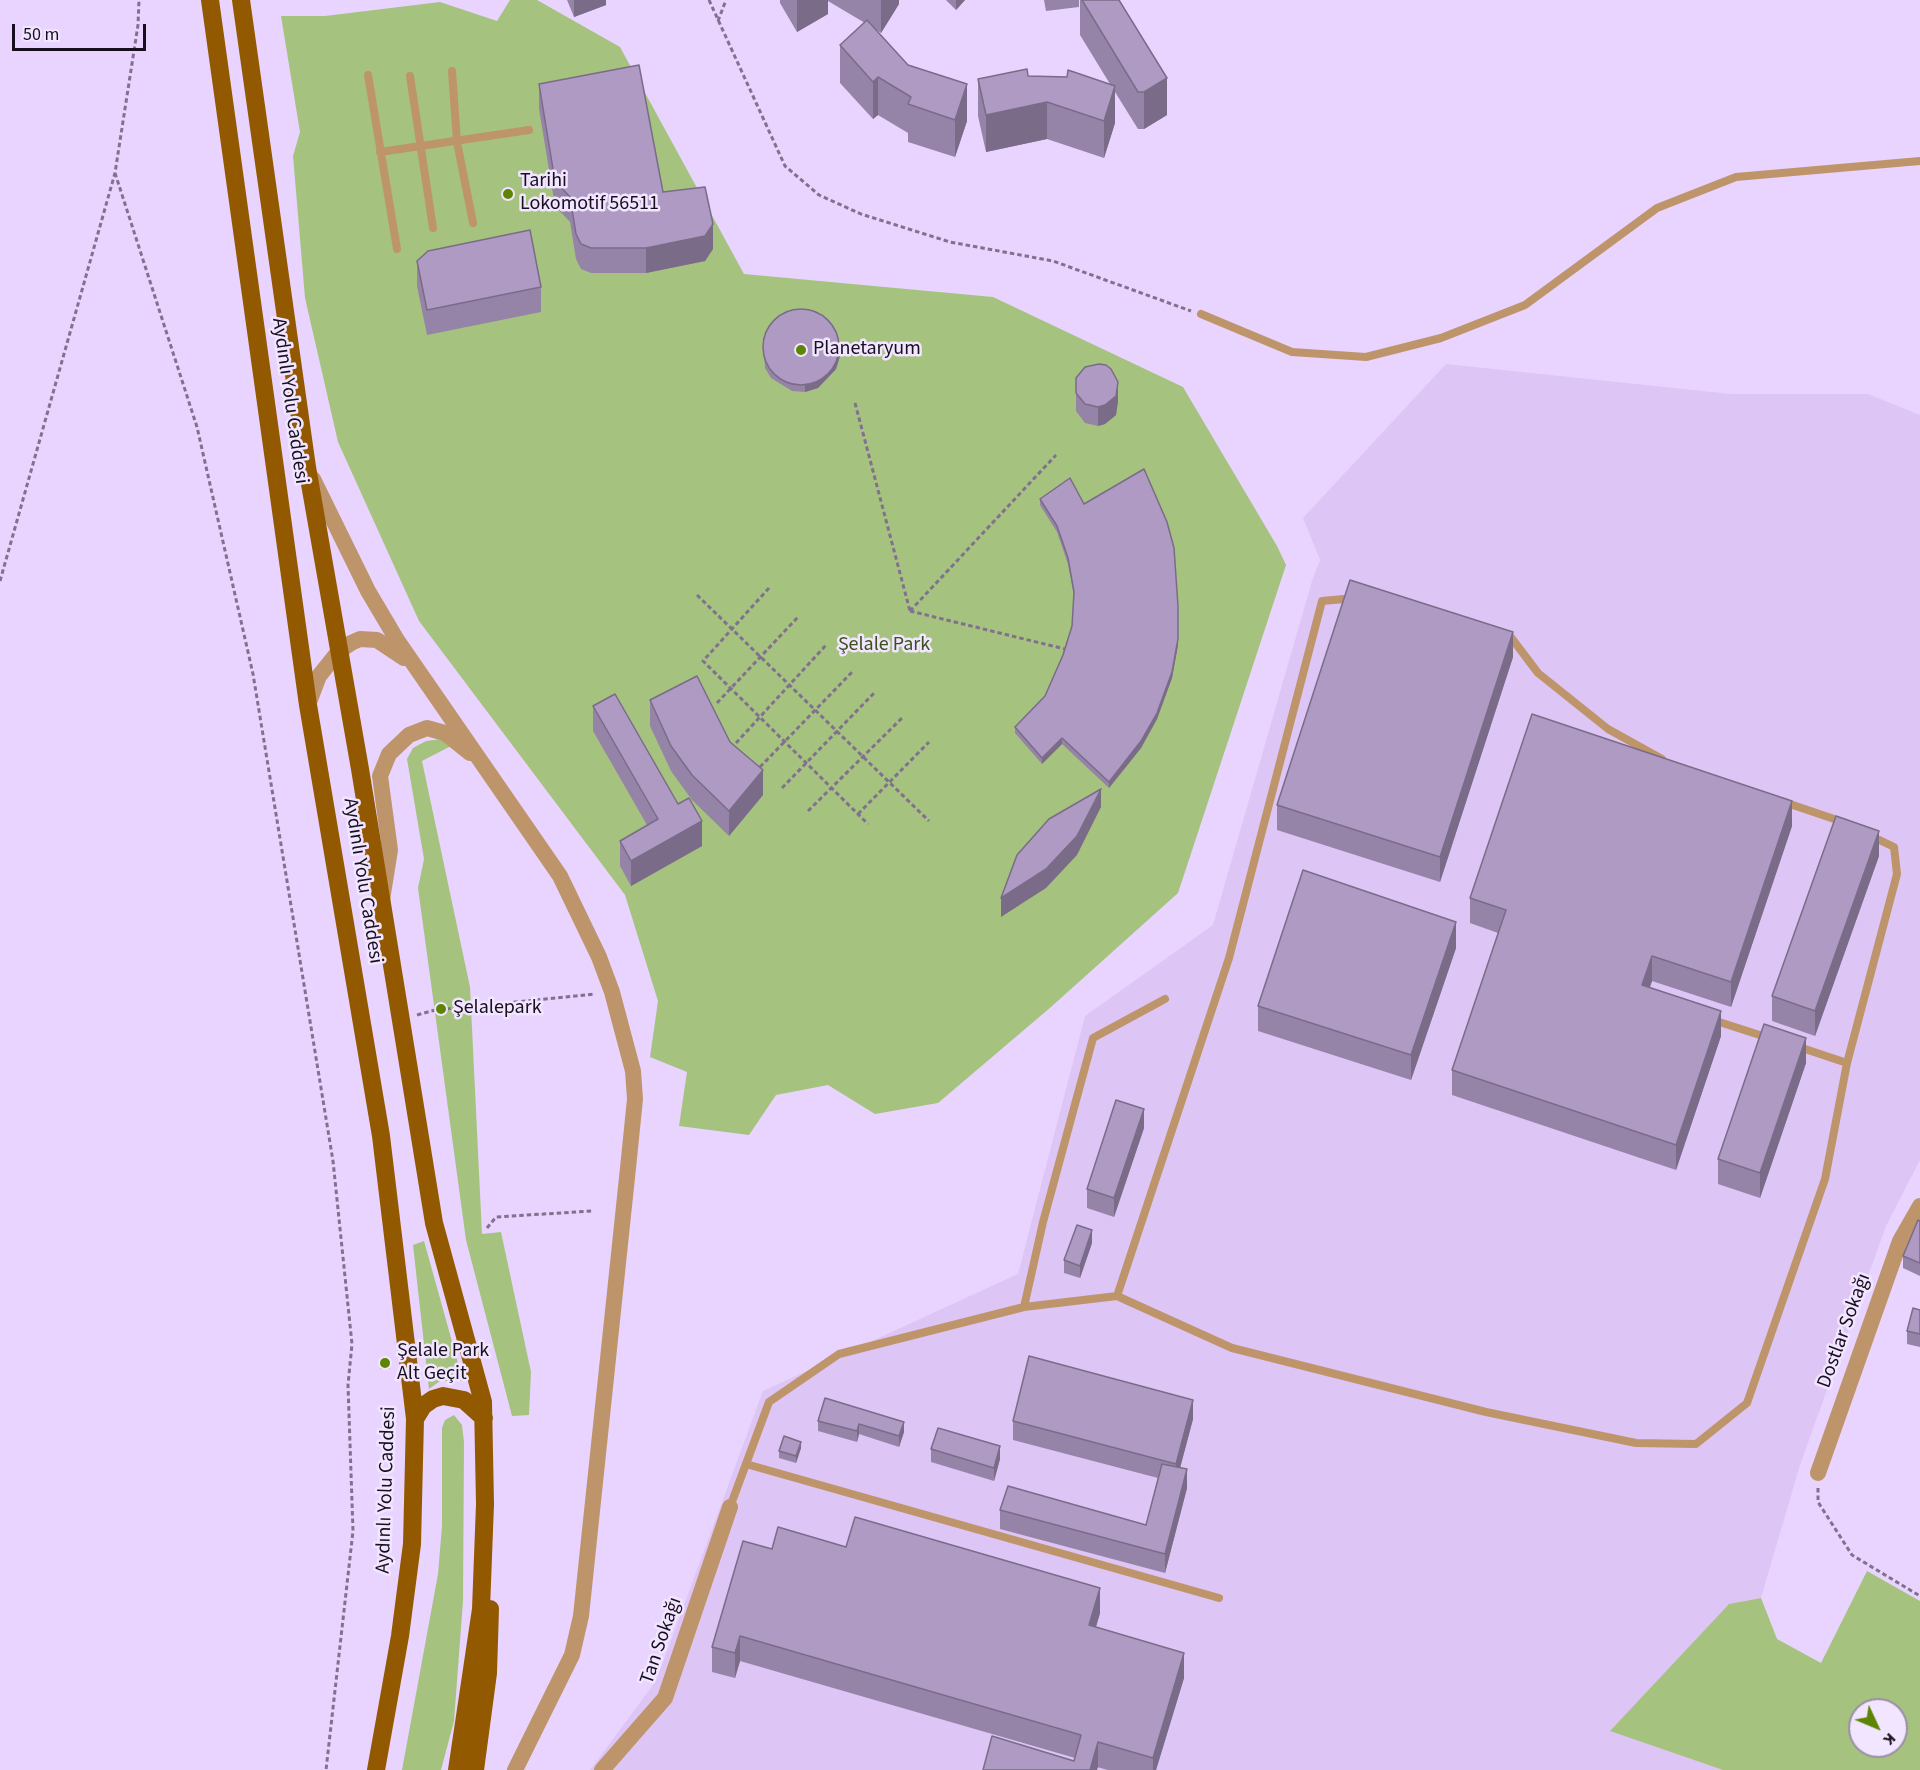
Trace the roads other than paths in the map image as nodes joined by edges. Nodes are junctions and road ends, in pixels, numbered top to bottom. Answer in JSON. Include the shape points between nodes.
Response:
{"nodes":[{"id":1,"x":210,"y":0,"type":"edge"},
{"id":2,"x":241,"y":0,"type":"edge"},
{"id":3,"x":452,"y":71,"type":"dead end"},
{"id":4,"x":368,"y":75,"type":"dead end"},
{"id":5,"x":410,"y":76,"type":"dead end"},
{"id":6,"x":529,"y":130,"type":"dead end"},
{"id":7,"x":457,"y":142,"type":"junction"},
{"id":8,"x":421,"y":148,"type":"junction"},
{"id":9,"x":380,"y":152,"type":"junction"},
{"id":10,"x":1920,"y":161,"type":"edge"},
{"id":11,"x":473,"y":223,"type":"dead end"},
{"id":12,"x":433,"y":228,"type":"dead end"},
{"id":13,"x":397,"y":249,"type":"dead end"},
{"id":14,"x":1201,"y":314,"type":"road end"},
{"id":15,"x":307,"y":467,"type":"junction"},
{"id":16,"x":1367,"y":597,"type":"edge"},
{"id":17,"x":1499,"y":632,"type":"edge"},
{"id":18,"x":339,"y":651,"type":"junction"},
{"id":19,"x":423,"y":678,"type":"junction"},
{"id":20,"x":308,"y":705,"type":"junction"},
{"id":21,"x":1675,"y":767,"type":"edge"},
{"id":22,"x":489,"y":769,"type":"junction"},
{"id":23,"x":1776,"y":800,"type":"edge"},
{"id":24,"x":1854,"y":827,"type":"edge"},
{"id":25,"x":1864,"y":832,"type":"edge"},
{"id":26,"x":382,"y":904,"type":"junction"},
{"id":27,"x":1165,"y":999,"type":"dead end"},
{"id":28,"x":1701,"y":1016,"type":"edge"},
{"id":29,"x":1779,"y":1041,"type":"edge"},
{"id":30,"x":1791,"y":1045,"type":"edge"},
{"id":31,"x":1847,"y":1063,"type":"junction"},
{"id":32,"x":1920,"y":1206,"type":"edge"},
{"id":33,"x":1117,"y":1296,"type":"junction"},
{"id":34,"x":1024,"y":1307,"type":"junction"},
{"id":35,"x":484,"y":1418,"type":"junction"},
{"id":36,"x":415,"y":1419,"type":"junction"},
{"id":37,"x":746,"y":1464,"type":"junction"},
{"id":38,"x":1818,"y":1473,"type":"road end"},
{"id":39,"x":730,"y":1507,"type":"joint"},
{"id":40,"x":484,"y":1551,"type":"junction"},
{"id":41,"x":1219,"y":1598,"type":"dead end"},
{"id":42,"x":376,"y":1770,"type":"edge"},
{"id":43,"x":457,"y":1770,"type":"edge"},
{"id":44,"x":475,"y":1770,"type":"edge"},
{"id":45,"x":516,"y":1770,"type":"edge"},
{"id":46,"x":602,"y":1770,"type":"edge"}],
"edges":[{"from":1,"to":20,"type":"main road","name":"Aydınlı Yolu Caddesi"},
{"from":2,"to":15,"type":"main road","name":"Aydınlı Yolu Caddesi"},
{"from":3,"to":7,"type":"lane"},
{"from":4,"to":9,"type":"lane"},
{"from":5,"to":8,"type":"lane"},
{"from":6,"to":7,"type":"lane"},
{"from":7,"to":8,"type":"lane"},
{"from":7,"to":11,"type":"lane"},
{"from":8,"to":9,"type":"lane"},
{"from":8,"to":12,"type":"lane"},
{"from":9,"to":13,"type":"lane"},
{"from":10,"to":14,"type":"lane","via":[[1736,177],[1657,208],[1525,305],[1441,338],[1366,357],[1292,352]]},
{"from":15,"to":18,"type":"main road","name":"Aydınlı Yolu Caddesi"},
{"from":15,"to":19,"type":"street","name":"Aydınlı Yolu Caddesi","via":[[368,591]]},
{"from":16,"to":33,"type":"lane","via":[[1322,601],[1229,958]]},
{"from":17,"to":21,"type":"lane","via":[[1510,636],[1538,673],[1608,729]]},
{"from":18,"to":19,"type":"street","name":"Aydınlı Yolu Caddesi","via":[[360,639],[377,640],[394,649]]},
{"from":18,"to":20,"type":"street","via":[[319,676]]},
{"from":18,"to":26,"type":"main road","name":"Aydınlı Yolu Caddesi"},
{"from":19,"to":22,"type":"street","name":"Aydınlı Yolu Caddesi"},
{"from":20,"to":36,"type":"main road","name":"Aydınlı Yolu Caddesi","via":[[381,1136]]},
{"from":22,"to":26,"type":"street","name":"Aydınlı Yolu Caddesi","via":[[436,729],[409,735],[388,754],[380,776],[390,850]]},
{"from":22,"to":45,"type":"street","name":"Aydınlı Yolu Caddesi","via":[[560,876],[582,918],[612,992],[633,1071],[634,1099],[581,1616],[572,1655]]},
{"from":23,"to":24,"type":"lane"},
{"from":25,"to":31,"type":"lane","via":[[1894,847],[1897,874]]},
{"from":26,"to":35,"type":"main road","name":"Aydınlı Yolu Caddesi","via":[[434,1223],[480,1387]]},
{"from":27,"to":34,"type":"lane","via":[[1093,1038],[1042,1222]]},
{"from":28,"to":29,"type":"lane"},
{"from":30,"to":31,"type":"lane"},
{"from":31,"to":33,"type":"lane","via":[[1825,1179],[1747,1403],[1696,1444],[1636,1443],[1486,1412],[1244,1351]]},
{"from":32,"to":38,"type":"street","name":"Dostlar Sokağı","via":[[1900,1241]]},
{"from":33,"to":34,"type":"lane"},
{"from":34,"to":37,"type":"lane","via":[[839,1354],[769,1402]]},
{"from":35,"to":36,"type":"main road","via":[[464,1400],[443,1396],[423,1406]]},
{"from":35,"to":40,"type":"main road","name":"Aydınlı Yolu Caddesi"},
{"from":36,"to":42,"type":"main road","name":"Aydınlı Yolu Caddesi","via":[[412,1544]]},
{"from":37,"to":39,"type":"lane"},
{"from":37,"to":41,"type":"lane"},
{"from":39,"to":46,"type":"street","name":"Tan Sokağı","via":[[665,1698]]},
{"from":40,"to":43,"type":"main road","name":"Aydınlı Yolu Caddesi","via":[[479,1619]]},
{"from":40,"to":44,"type":"main road","via":[[490,1637]]}]}
